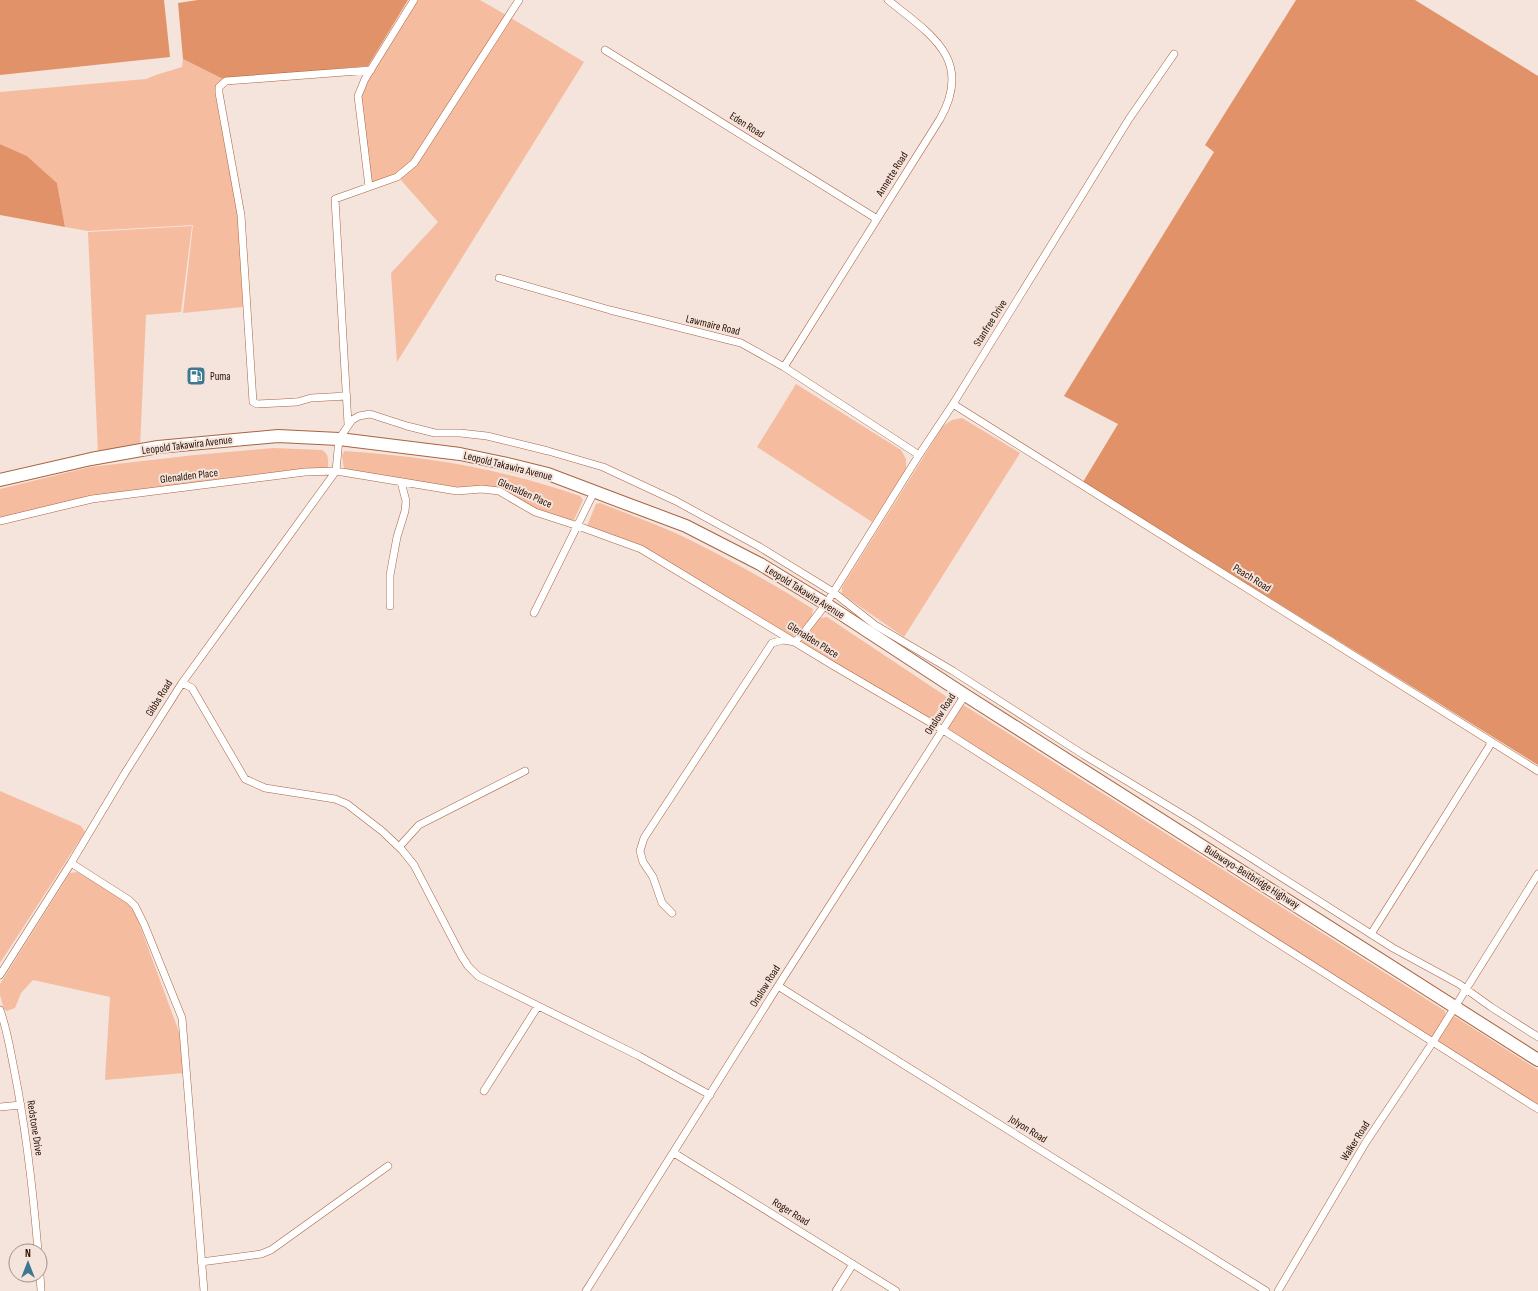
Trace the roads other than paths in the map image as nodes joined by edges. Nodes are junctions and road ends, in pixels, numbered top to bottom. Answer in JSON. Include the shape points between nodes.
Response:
{"nodes":[{"id":1,"x":414,"y":0,"type":"edge"},
{"id":2,"x":519,"y":0,"type":"edge"},
{"id":3,"x":888,"y":0,"type":"edge"},
{"id":4,"x":605,"y":50,"type":"dead end"},
{"id":5,"x":1174,"y":54,"type":"dead end"},
{"id":6,"x":371,"y":70,"type":"junction"},
{"id":7,"x":369,"y":187,"type":"junction"},
{"id":8,"x":877,"y":219,"type":"junction"},
{"id":9,"x":499,"y":278,"type":"dead end"},
{"id":10,"x":784,"y":367,"type":"junction"},
{"id":11,"x":347,"y":396,"type":"junction"},
{"id":12,"x":953,"y":404,"type":"junction"},
{"id":13,"x":348,"y":424,"type":"junction"},
{"id":14,"x":339,"y":439,"type":"junction"},
{"id":15,"x":919,"y":455,"type":"junction"},
{"id":16,"x":336,"y":471,"type":"junction"},
{"id":17,"x":0,"y":480,"type":"edge"},
{"id":18,"x":401,"y":482,"type":"junction"},
{"id":19,"x":594,"y":492,"type":"junction"},
{"id":20,"x":0,"y":521,"type":"edge"},
{"id":21,"x":578,"y":526,"type":"junction"},
{"id":22,"x":833,"y":592,"type":"junction"},
{"id":23,"x":826,"y":604,"type":"junction"},
{"id":24,"x":390,"y":606,"type":"dead end"},
{"id":25,"x":534,"y":613,"type":"dead end"},
{"id":26,"x":795,"y":642,"type":"junction"},
{"id":27,"x":930,"y":656,"type":"junction"},
{"id":28,"x":922,"y":667,"type":"junction"},
{"id":29,"x":953,"y":671,"type":"junction"},
{"id":30,"x":944,"y":682,"type":"junction"},
{"id":31,"x":182,"y":683,"type":"junction"},
{"id":32,"x":965,"y":695,"type":"junction"},
{"id":33,"x":943,"y":730,"type":"junction"},
{"id":34,"x":1492,"y":742,"type":"junction"},
{"id":35,"x":1084,"y":755,"type":"junction"},
{"id":36,"x":1066,"y":759,"type":"junction"},
{"id":37,"x":525,"y":771,"type":"dead end"},
{"id":38,"x":1538,"y":771,"type":"edge"},
{"id":39,"x":399,"y":847,"type":"junction"},
{"id":40,"x":71,"y":863,"type":"junction"},
{"id":41,"x":1538,"y":874,"type":"edge"},
{"id":42,"x":672,"y":913,"type":"dead end"},
{"id":43,"x":1371,"y":934,"type":"junction"},
{"id":44,"x":0,"y":975,"type":"edge"},
{"id":45,"x":778,"y":986,"type":"junction"},
{"id":46,"x":1466,"y":989,"type":"junction"},
{"id":47,"x":538,"y":1006,"type":"junction"},
{"id":48,"x":1456,"y":1007,"type":"junction"},
{"id":49,"x":0,"y":1010,"type":"edge"},
{"id":50,"x":1538,"y":1037,"type":"edge"},
{"id":51,"x":1433,"y":1042,"type":"junction"},
{"id":52,"x":1538,"y":1060,"type":"edge"},
{"id":53,"x":484,"y":1091,"type":"dead end"},
{"id":54,"x":710,"y":1095,"type":"junction"},
{"id":55,"x":21,"y":1105,"type":"junction"},
{"id":56,"x":0,"y":1107,"type":"edge"},
{"id":57,"x":1538,"y":1109,"type":"edge"},
{"id":58,"x":674,"y":1153,"type":"junction"},
{"id":59,"x":388,"y":1166,"type":"dead end"},
{"id":60,"x":37,"y":1243,"type":"edge"},
{"id":61,"x":202,"y":1262,"type":"junction"},
{"id":62,"x":853,"y":1264,"type":"junction"},
{"id":63,"x":204,"y":1291,"type":"edge"},
{"id":64,"x":586,"y":1291,"type":"edge"},
{"id":65,"x":836,"y":1291,"type":"edge"},
{"id":66,"x":896,"y":1291,"type":"edge"},
{"id":67,"x":1266,"y":1291,"type":"edge"},
{"id":68,"x":1278,"y":1291,"type":"edge"}],
"edges":[{"from":1,"to":6,"type":"street"},
{"from":2,"to":7,"type":"street","via":[[414,163],[397,177]]},
{"from":3,"to":8,"type":"street","name":"Annette Road","via":[[940,45],[949,59],[952,90],[940,119]]},
{"from":4,"to":8,"type":"street","name":"Eden Road"},
{"from":5,"to":12,"type":"street","name":"Stanfree Drive","via":[[1129,119]]},
{"from":6,"to":7,"type":"street","via":[[358,96]]},
{"from":6,"to":11,"type":"street","via":[[226,81],[220,87],[219,93],[241,215],[253,402],[298,402],[311,398]]},
{"from":7,"to":11,"type":"street","via":[[335,199]]},
{"from":8,"to":10,"type":"street","name":"Annette Road"},
{"from":9,"to":10,"type":"street","name":"Lawmaire Road","via":[[645,320],[730,339],[753,348]]},
{"from":10,"to":15,"type":"street","name":"Lawmaire Road"},
{"from":11,"to":13,"type":"street"},
{"from":12,"to":15,"type":"street","name":"Stanfree Drive"},
{"from":12,"to":34,"type":"street","name":"Peach Road"},
{"from":13,"to":14,"type":"street"},
{"from":13,"to":22,"type":"street","via":[[356,417],[370,414],[435,432],[487,436],[602,467],[676,501],[758,546]]},
{"from":14,"to":16,"type":"street"},
{"from":14,"to":17,"type":"highway","name":"Leopold Takawira Avenue","via":[[278,436],[165,446],[91,459]]},
{"from":14,"to":19,"type":"highway","name":"Leopold Takawira Avenue","via":[[452,453],[503,463],[548,474]]},
{"from":15,"to":22,"type":"street","name":"Stanfree Drive"},
{"from":16,"to":18,"type":"street","name":"Glenalden Place"},
{"from":16,"to":20,"type":"street","name":"Glenalden Place","via":[[305,472],[92,499]]},
{"from":16,"to":31,"type":"street","name":"Gibbs Road"},
{"from":18,"to":21,"type":"street","name":"Glenalden Place","via":[[457,491],[499,491],[535,512]]},
{"from":18,"to":24,"type":"street","via":[[406,501],[390,575]]},
{"from":19,"to":21,"type":"street"},
{"from":19,"to":23,"type":"highway","name":"Leopold Takawira Avenue","via":[[686,526],[760,564]]},
{"from":21,"to":25,"type":"street"},
{"from":21,"to":26,"type":"street","name":"Glenalden Place","via":[[641,549]]},
{"from":22,"to":23,"type":"street","name":"Stanfree Drive"},
{"from":22,"to":27,"type":"street","via":[[875,624]]},
{"from":23,"to":26,"type":"street","name":"Stanfree Drive"},
{"from":23,"to":28,"type":"highway","name":"Leopold Takawira Avenue"},
{"from":26,"to":33,"type":"street","name":"Glenalden Place"},
{"from":26,"to":42,"type":"street","via":[[772,642],[644,838],[640,851],[643,862],[653,877],[662,903]]},
{"from":27,"to":28,"type":"street"},
{"from":27,"to":29,"type":"street"},
{"from":28,"to":30,"type":"highway","name":"Leopold Takawira Avenue"},
{"from":29,"to":30,"type":"street"},
{"from":29,"to":35,"type":"street"},
{"from":30,"to":32,"type":"highway","name":"Leopold Takawira Avenue"},
{"from":31,"to":39,"type":"street","via":[[192,688],[245,780],[265,788],[335,798],[347,804]]},
{"from":31,"to":40,"type":"street","name":"Gibbs Road"},
{"from":32,"to":33,"type":"street","name":"Onslow Road"},
{"from":32,"to":36,"type":"highway","name":"Bulawayo-Beitbridge Highway"},
{"from":33,"to":45,"type":"street","name":"Onslow Road"},
{"from":33,"to":51,"type":"street","name":"Glenalden Place"},
{"from":34,"to":38,"type":"street","name":"Peach Road"},
{"from":34,"to":43,"type":"street"},
{"from":35,"to":36,"type":"street"},
{"from":35,"to":43,"type":"street"},
{"from":36,"to":48,"type":"highway","name":"Bulawayo-Beitbridge Highway"},
{"from":37,"to":39,"type":"street","via":[[419,824]]},
{"from":39,"to":47,"type":"street","via":[[414,865],[468,966],[478,976]]},
{"from":40,"to":44,"type":"street","name":"Gibbs Road"},
{"from":40,"to":61,"type":"street","via":[[132,903],[144,924],[182,1018]]},
{"from":41,"to":46,"type":"street","name":"Walker Road"},
{"from":43,"to":46,"type":"street"},
{"from":45,"to":54,"type":"street","name":"Onslow Road"},
{"from":45,"to":67,"type":"street","name":"Jolyon Road"},
{"from":46,"to":48,"type":"street","name":"Walker Road"},
{"from":46,"to":50,"type":"street"},
{"from":47,"to":53,"type":"street"},
{"from":47,"to":54,"type":"street","via":[[640,1056]]},
{"from":48,"to":51,"type":"street","name":"Walker Road"},
{"from":48,"to":52,"type":"highway","name":"Bulawayo-Beitbridge Highway"},
{"from":49,"to":55,"type":"street","name":"Redstone Drive"},
{"from":51,"to":57,"type":"street","name":"Glenalden Place"},
{"from":51,"to":68,"type":"street","name":"Walker Road","via":[[1366,1142]]},
{"from":54,"to":58,"type":"street","name":"Onslow Road"},
{"from":55,"to":56,"type":"street"},
{"from":55,"to":60,"type":"street","name":"Redstone Drive"},
{"from":58,"to":62,"type":"street","name":"Roger Road"},
{"from":58,"to":64,"type":"street","name":"Onslow Road"},
{"from":59,"to":61,"type":"street","via":[[272,1250],[261,1254]]},
{"from":61,"to":63,"type":"street"},
{"from":62,"to":65,"type":"street"},
{"from":62,"to":66,"type":"street","name":"Roger Road"}]}
